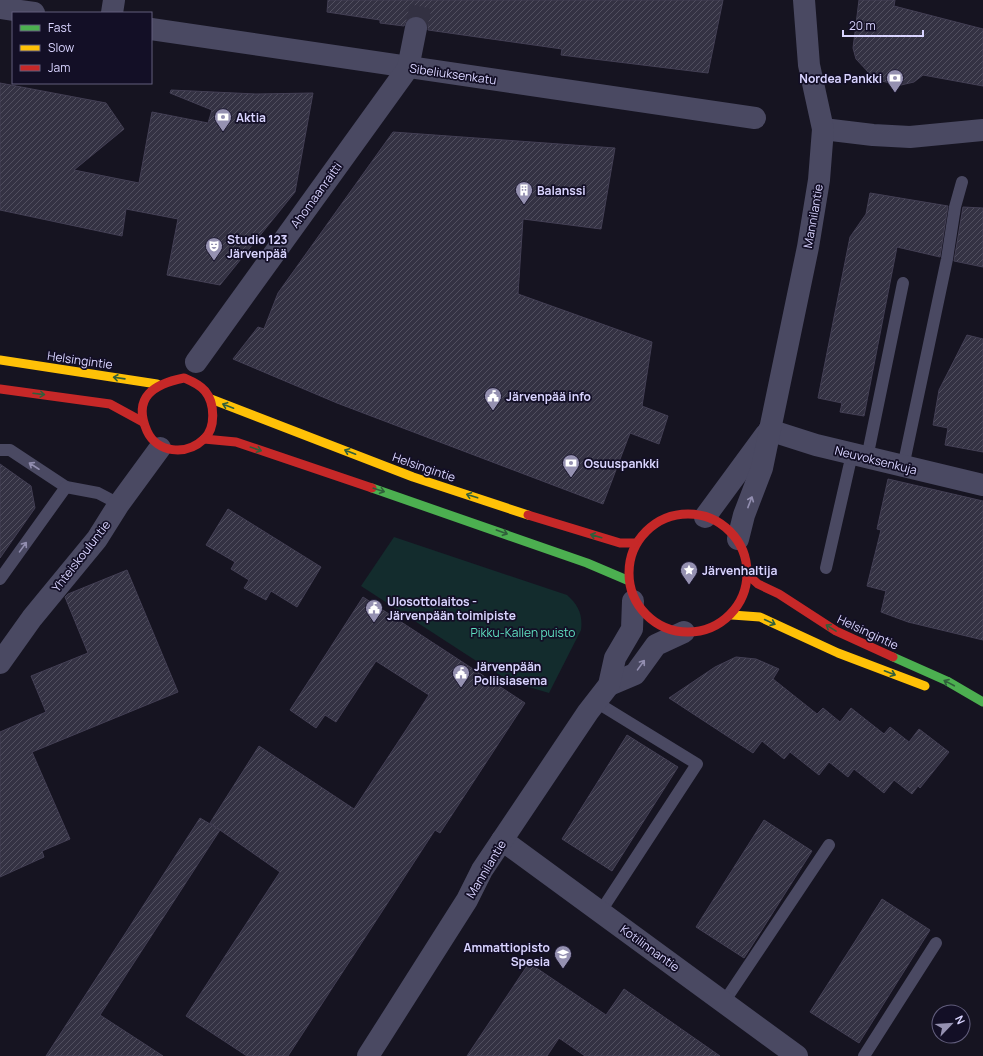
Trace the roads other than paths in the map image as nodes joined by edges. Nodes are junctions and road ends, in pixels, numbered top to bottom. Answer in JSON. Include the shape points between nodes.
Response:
{"nodes":[{"id":1,"x":114,"y":0,"type":"edge"},
{"id":2,"x":804,"y":0,"type":"edge"},
{"id":3,"x":0,"y":8,"type":"edge"},
{"id":4,"x":27,"y":12,"type":"edge"},
{"id":5,"x":112,"y":12,"type":"edge"},
{"id":6,"x":416,"y":28,"type":"tunnel mouth"},
{"id":7,"x":152,"y":29,"type":"edge"},
{"id":8,"x":408,"y":68,"type":"junction"},
{"id":9,"x":755,"y":118,"type":"dead end"},
{"id":10,"x":823,"y":129,"type":"junction"},
{"id":11,"x":983,"y":130,"type":"edge"},
{"id":12,"x":962,"y":182,"type":"dead end"},
{"id":13,"x":903,"y":283,"type":"dead end"},
{"id":14,"x":0,"y":360,"type":"edge"},
{"id":15,"x":196,"y":362,"type":"dead end"},
{"id":16,"x":157,"y":384,"type":"junction"},
{"id":17,"x":0,"y":389,"type":"edge"},
{"id":18,"x":211,"y":399,"type":"junction"},
{"id":19,"x":143,"y":422,"type":"junction"},
{"id":20,"x":769,"y":430,"type":"junction"},
{"id":21,"x":204,"y":439,"type":"junction"},
{"id":22,"x":160,"y":448,"type":"junction"},
{"id":23,"x":0,"y":450,"type":"edge"},
{"id":24,"x":859,"y":456,"type":"junction"},
{"id":25,"x":903,"y":466,"type":"junction"},
{"id":26,"x":983,"y":485,"type":"edge"},
{"id":27,"x":66,"y":487,"type":"junction"},
{"id":28,"x":119,"y":504,"type":"junction"},
{"id":29,"x":705,"y":517,"type":"junction"},
{"id":30,"x":738,"y":539,"type":"junction"},
{"id":31,"x":634,"y":543,"type":"junction"},
{"id":32,"x":826,"y":568,"type":"dead end"},
{"id":33,"x":748,"y":575,"type":"junction"},
{"id":34,"x":0,"y":579,"type":"edge"},
{"id":35,"x":627,"y":580,"type":"junction"},
{"id":36,"x":633,"y":602,"type":"junction"},
{"id":37,"x":732,"y":615,"type":"junction"},
{"id":38,"x":684,"y":632,"type":"junction"},
{"id":39,"x":0,"y":663,"type":"edge"},
{"id":40,"x":934,"y":690,"type":"dead end"},
{"id":41,"x":602,"y":693,"type":"junction"},
{"id":42,"x":956,"y":698,"type":"dead end"},
{"id":43,"x":983,"y":702,"type":"edge"},
{"id":44,"x":502,"y":840,"type":"junction"},
{"id":45,"x":829,"y":845,"type":"dead end"},
{"id":46,"x":601,"y":912,"type":"junction"},
{"id":47,"x":936,"y":943,"type":"dead end"},
{"id":48,"x":724,"y":1002,"type":"junction"},
{"id":49,"x":368,"y":1056,"type":"edge"},
{"id":50,"x":797,"y":1056,"type":"edge"},
{"id":51,"x":864,"y":1056,"type":"edge"}],
"edges":[{"from":1,"to":5,"type":"street"},
{"from":2,"to":10,"type":"street","name":"Mannilantie","via":[[809,65]]},
{"from":3,"to":4,"type":"street"},
{"from":6,"to":8,"type":"street"},
{"from":7,"to":8,"type":"street","name":"Sibeliuksenkatu"},
{"from":8,"to":9,"type":"street","name":"Sibeliuksenkatu"},
{"from":8,"to":15,"type":"street","name":"Ahomaanraitti"},
{"from":10,"to":11,"type":"street","via":[[910,137]]},
{"from":10,"to":20,"type":"street","name":"Mannilantie","via":[[819,180],[808,247]]},
{"from":12,"to":25,"type":"lane"},
{"from":13,"to":24,"type":"lane"},
{"from":16,"to":14,"type":"main road","name":"Helsingintie","one_way":true},
{"from":16,"to":18,"type":"main road","via":[[184,378],[195,382]]},
{"from":16,"to":19,"type":"main road","via":[[146,394],[143,403]]},
{"from":17,"to":19,"type":"main road","one_way":true,"via":[[110,404]]},
{"from":18,"to":21,"type":"main road","via":[[212,419]]},
{"from":31,"to":18,"type":"main road","name":"Helsingintie","one_way":true,"via":[[620,543],[588,534],[420,479]]},
{"from":19,"to":22,"type":"main road","via":[[151,439]]},
{"from":20,"to":24,"type":"street","name":"Neuvoksenkuja","via":[[816,446]]},
{"from":20,"to":29,"type":"street","name":"Mannilantie"},
{"from":30,"to":20,"type":"street","name":"Mannilantie","one_way":true,"via":[[744,515],[762,468]]},
{"from":21,"to":22,"type":"main road","via":[[184,449],[171,451]]},
{"from":21,"to":35,"type":"main road","one_way":true,"via":[[236,442],[427,506],[587,563]]},
{"from":22,"to":28,"type":"street","name":"Yhteiskouluntie"},
{"from":27,"to":23,"type":"lane","one_way":true,"via":[[10,450]]},
{"from":24,"to":25,"type":"street","name":"Neuvoksenkuja"},
{"from":24,"to":32,"type":"lane"},
{"from":25,"to":26,"type":"street","name":"Neuvoksenkuja"},
{"from":27,"to":28,"type":"lane","via":[[98,493]]},
{"from":34,"to":27,"type":"lane","one_way":true},
{"from":28,"to":39,"type":"street","name":"Yhteiskouluntie","via":[[97,539],[32,618]]},
{"from":29,"to":30,"type":"main road"},
{"from":29,"to":31,"type":"main road","via":[[676,515],[653,525]]},
{"from":30,"to":33,"type":"main road","via":[[747,559]]},
{"from":31,"to":35,"type":"main road","via":[[628,559]]},
{"from":33,"to":37,"type":"main road","via":[[744,596]]},
{"from":43,"to":33,"type":"main road","name":"Helsingintie","one_way":true,"via":[[947,681],[836,631],[758,584]]},
{"from":35,"to":36,"type":"main road"},
{"from":36,"to":38,"type":"main road","via":[[662,626]]},
{"from":36,"to":41,"type":"street","name":"Mannilantie","via":[[632,629],[614,658]]},
{"from":37,"to":38,"type":"main road","via":[[704,630]]},
{"from":37,"to":40,"type":"main road","one_way":true,"via":[[760,617],[838,653]]},
{"from":41,"to":38,"type":"street","one_way":true,"via":[[635,674],[656,645]]},
{"from":41,"to":44,"type":"street","name":"Mannilantie"},
{"from":41,"to":46,"type":"lane","via":[[697,764]]},
{"from":42,"to":43,"type":"main road","name":"Helsingintie"},
{"from":44,"to":46,"type":"street","name":"Kotilinnantie"},
{"from":44,"to":49,"type":"street","name":"Mannilantie"},
{"from":45,"to":48,"type":"lane"},
{"from":46,"to":48,"type":"street","name":"Kotilinnantie"},
{"from":47,"to":51,"type":"lane"},
{"from":48,"to":50,"type":"street","name":"Kotilinnantie"}]}
